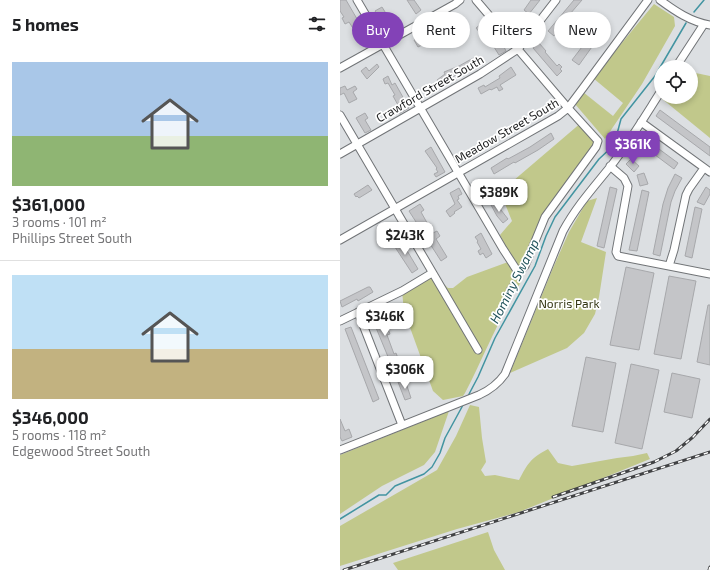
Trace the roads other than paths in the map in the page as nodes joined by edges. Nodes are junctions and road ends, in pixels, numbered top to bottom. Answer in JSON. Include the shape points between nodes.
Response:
{"nodes":[{"id":1,"x":357,"y":0,"type":"edge"},
{"id":2,"x":460,"y":0,"type":"edge"},
{"id":3,"x":476,"y":0,"type":"edge"},
{"id":4,"x":556,"y":0,"type":"edge"},
{"id":5,"x":648,"y":0,"type":"edge"},
{"id":6,"x":660,"y":0,"type":"edge"},
{"id":7,"x":365,"y":12,"type":"edge"},
{"id":8,"x":707,"y":24,"type":"edge"},
{"id":9,"x":404,"y":32,"type":"edge"},
{"id":10,"x":375,"y":48,"type":"edge"},
{"id":11,"x":387,"y":48,"type":"edge"},
{"id":12,"x":518,"y":49,"type":"junction"},
{"id":13,"x":681,"y":60,"type":"edge"},
{"id":14,"x":340,"y":68,"type":"edge"},
{"id":15,"x":654,"y":102,"type":"edge"},
{"id":16,"x":420,"y":108,"type":"junction"},
{"id":17,"x":568,"y":108,"type":"junction"},
{"id":18,"x":340,"y":115,"type":"edge"},
{"id":19,"x":641,"y":122,"type":"junction"},
{"id":20,"x":357,"y":145,"type":"junction"},
{"id":21,"x":340,"y":154,"type":"edge"},
{"id":22,"x":610,"y":166,"type":"junction"},
{"id":23,"x":707,"y":170,"type":"edge"},
{"id":24,"x":458,"y":172,"type":"junction"},
{"id":25,"x":395,"y":209,"type":"junction"},
{"id":26,"x":340,"y":240,"type":"edge"},
{"id":27,"x":669,"y":266,"type":"junction"},
{"id":28,"x":432,"y":273,"type":"junction"},
{"id":29,"x":710,"y":274,"type":"edge"},
{"id":30,"x":358,"y":312,"type":"junction"},
{"id":31,"x":340,"y":321,"type":"edge"},
{"id":32,"x":478,"y":350,"type":"dead end"},
{"id":33,"x":402,"y":426,"type":"junction"},
{"id":34,"x":340,"y":450,"type":"edge"}],
"edges":[{"from":1,"to":7,"type":"street"},
{"from":2,"to":9,"type":"street"},
{"from":3,"to":12,"type":"street"},
{"from":4,"to":12,"type":"street","name":"Crawford Street South"},
{"from":5,"to":17,"type":"street","name":"Meadow Street South"},
{"from":6,"to":8,"type":"street","via":[[678,13]]},
{"from":8,"to":13,"type":"street"},
{"from":10,"to":14,"type":"street"},
{"from":11,"to":16,"type":"street"},
{"from":12,"to":16,"type":"street","name":"Crawford Street South"},
{"from":12,"to":17,"type":"street"},
{"from":15,"to":19,"type":"street"},
{"from":16,"to":20,"type":"street","name":"Crawford Street South"},
{"from":16,"to":24,"type":"street"},
{"from":17,"to":24,"type":"street","name":"Meadow Street South","via":[[532,132]]},
{"from":17,"to":24,"type":"street","via":[[598,141],[545,217],[525,266],[520,272],[503,249]]},
{"from":18,"to":20,"type":"street"},
{"from":19,"to":22,"type":"street"},
{"from":19,"to":23,"type":"street"},
{"from":20,"to":21,"type":"street","name":"Crawford Street South"},
{"from":20,"to":25,"type":"street"},
{"from":22,"to":27,"type":"street","via":[[624,178],[628,186],[616,252],[618,256]]},
{"from":22,"to":33,"type":"street","via":[[563,231],[502,378],[479,395]]},
{"from":23,"to":27,"type":"street","via":[[686,195]]},
{"from":24,"to":25,"type":"street","name":"Meadow Street South"},
{"from":25,"to":26,"type":"street","name":"Meadow Street South"},
{"from":25,"to":28,"type":"street"},
{"from":27,"to":29,"type":"street"},
{"from":28,"to":30,"type":"street"},
{"from":28,"to":32,"type":"street"},
{"from":30,"to":31,"type":"street"},
{"from":30,"to":33,"type":"street"},
{"from":33,"to":34,"type":"street"}]}
